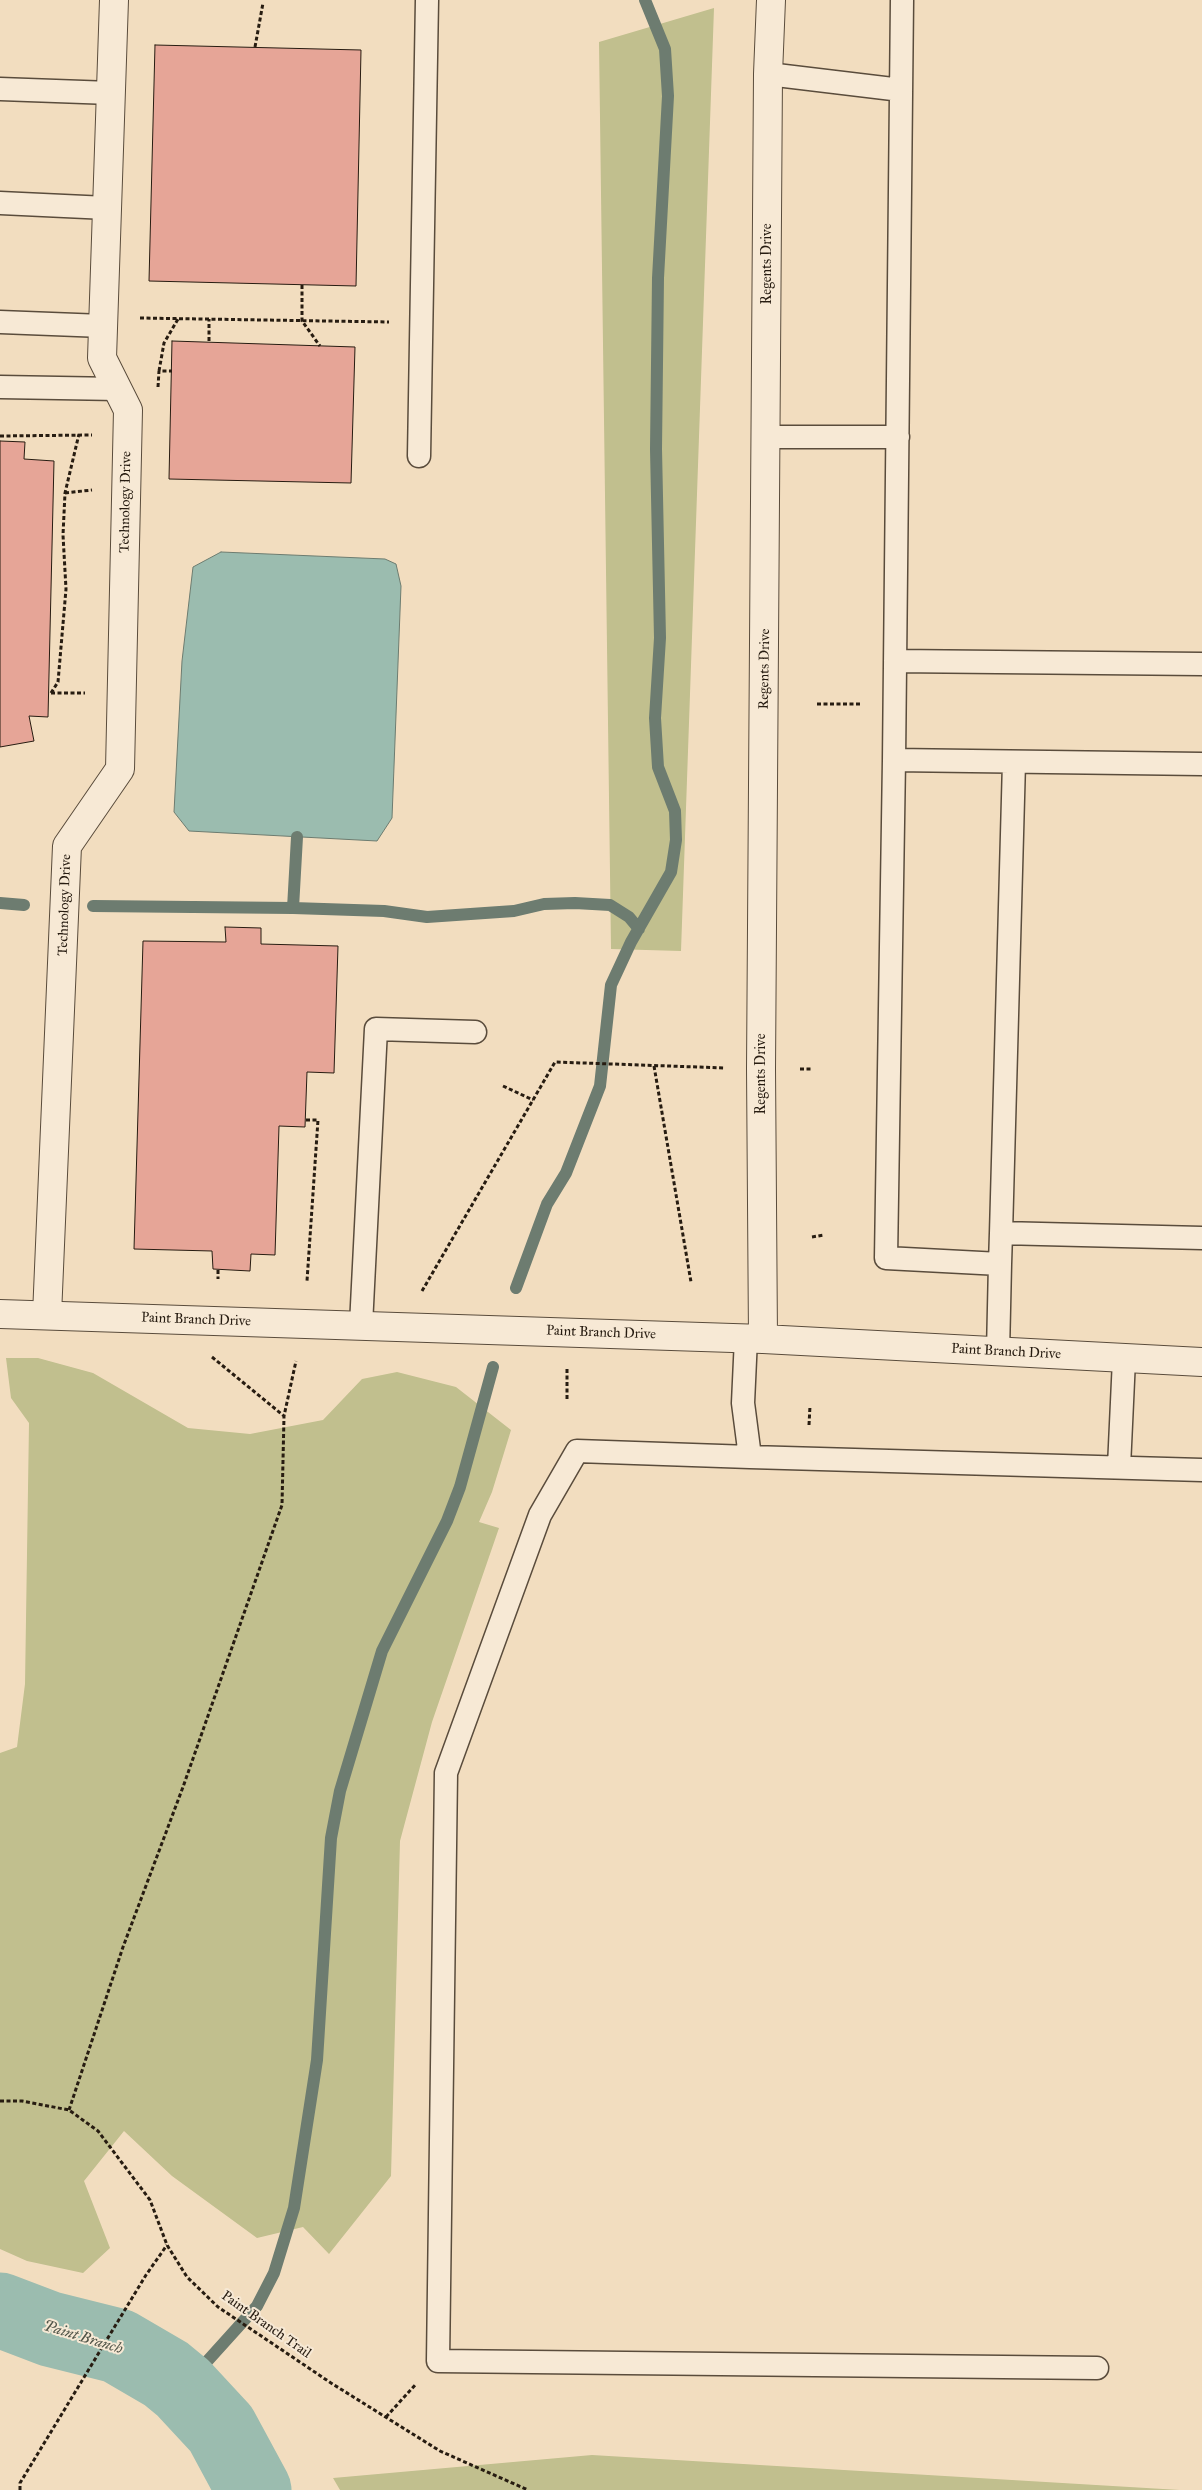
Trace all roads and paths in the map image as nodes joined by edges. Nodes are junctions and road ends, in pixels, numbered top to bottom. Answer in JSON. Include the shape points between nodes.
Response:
{"nodes":[{"id":1,"x":114,"y":0,"type":"edge"},
{"id":2,"x":427,"y":0,"type":"edge"},
{"id":3,"x":771,"y":0,"type":"edge"},
{"id":4,"x":902,"y":0,"type":"edge"},
{"id":5,"x":262,"y":3,"type":"dead end"},
{"id":6,"x":256,"y":47,"type":"dead end"},
{"id":7,"x":768,"y":74,"type":"junction"},
{"id":8,"x":0,"y":89,"type":"edge"},
{"id":9,"x":900,"y":90,"type":"junction"},
{"id":10,"x":111,"y":93,"type":"junction"},
{"id":11,"x":0,"y":203,"type":"edge"},
{"id":12,"x":107,"y":208,"type":"junction"},
{"id":13,"x":302,"y":284,"type":"dead end"},
{"id":14,"x":178,"y":319,"type":"junction"},
{"id":15,"x":209,"y":319,"type":"junction"},
{"id":16,"x":302,"y":321,"type":"junction"},
{"id":17,"x":0,"y":322,"type":"edge"},
{"id":18,"x":380,"y":322,"type":"dead end"},
{"id":19,"x":103,"y":326,"type":"junction"},
{"id":20,"x":209,"y":341,"type":"dead end"},
{"id":21,"x":320,"y":346,"type":"dead end"},
{"id":22,"x":158,"y":371,"type":"junction"},
{"id":23,"x":172,"y":371,"type":"dead end"},
{"id":24,"x":0,"y":387,"type":"edge"},
{"id":25,"x":118,"y":389,"type":"junction"},
{"id":26,"x":128,"y":422,"type":"junction"},
{"id":27,"x":79,"y":434,"type":"junction"},
{"id":28,"x":0,"y":436,"type":"edge"},
{"id":29,"x":767,"y":436,"type":"junction"},
{"id":30,"x":898,"y":437,"type":"junction"},
{"id":31,"x":419,"y":456,"type":"dead end"},
{"id":32,"x":98,"y":491,"type":"dead end"},
{"id":33,"x":65,"y":493,"type":"junction"},
{"id":34,"x":895,"y":661,"type":"junction"},
{"id":35,"x":1202,"y":664,"type":"edge"},
{"id":36,"x":87,"y":693,"type":"dead end"},
{"id":37,"x":817,"y":704,"type":"dead end"},
{"id":38,"x":894,"y":704,"type":"junction"},
{"id":39,"x":894,"y":760,"type":"junction"},
{"id":40,"x":1014,"y":762,"type":"junction"},
{"id":41,"x":1202,"y":764,"type":"edge"},
{"id":42,"x":475,"y":1032,"type":"dead end"},
{"id":43,"x":654,"y":1066,"type":"junction"},
{"id":44,"x":726,"y":1068,"type":"dead end"},
{"id":45,"x":800,"y":1069,"type":"dead end"},
{"id":46,"x":814,"y":1069,"type":"dead end"},
{"id":47,"x":503,"y":1086,"type":"dead end"},
{"id":48,"x":533,"y":1100,"type":"junction"},
{"id":49,"x":306,"y":1120,"type":"dead end"},
{"id":50,"x":1001,"y":1233,"type":"junction"},
{"id":51,"x":824,"y":1235,"type":"dead end"},
{"id":52,"x":812,"y":1237,"type":"dead end"},
{"id":53,"x":1202,"y":1238,"type":"edge"},
{"id":54,"x":1000,"y":1264,"type":"junction"},
{"id":55,"x":218,"y":1270,"type":"dead end"},
{"id":56,"x":218,"y":1279,"type":"dead end"},
{"id":57,"x":307,"y":1281,"type":"dead end"},
{"id":58,"x":691,"y":1282,"type":"dead end"},
{"id":59,"x":422,"y":1291,"type":"dead end"},
{"id":60,"x":0,"y":1314,"type":"edge"},
{"id":61,"x":47,"y":1315,"type":"junction"},
{"id":62,"x":361,"y":1325,"type":"junction"},
{"id":63,"x":754,"y":1338,"type":"junction"},
{"id":64,"x":998,"y":1352,"type":"junction"},
{"id":65,"x":210,"y":1356,"type":"dead end"},
{"id":66,"x":297,"y":1356,"type":"dead end"},
{"id":67,"x":1124,"y":1359,"type":"junction"},
{"id":68,"x":1202,"y":1362,"type":"edge"},
{"id":69,"x":567,"y":1365,"type":"dead end"},
{"id":70,"x":567,"y":1398,"type":"dead end"},
{"id":71,"x":810,"y":1406,"type":"dead end"},
{"id":72,"x":284,"y":1416,"type":"junction"},
{"id":73,"x":809,"y":1426,"type":"dead end"},
{"id":74,"x":750,"y":1457,"type":"junction"},
{"id":75,"x":1119,"y":1467,"type":"junction"},
{"id":76,"x":1202,"y":1470,"type":"edge"},
{"id":77,"x":0,"y":2101,"type":"edge"},
{"id":78,"x":69,"y":2110,"type":"junction"},
{"id":79,"x":167,"y":2245,"type":"junction"},
{"id":80,"x":438,"y":2361,"type":"junction"},
{"id":81,"x":1097,"y":2368,"type":"dead end"},
{"id":82,"x":386,"y":2417,"type":"junction"},
{"id":83,"x":20,"y":2490,"type":"edge"},
{"id":84,"x":528,"y":2490,"type":"edge"}],
"edges":[{"from":1,"to":10,"type":"street","name":"Technology Drive"},
{"from":2,"to":31,"type":"lane"},
{"from":3,"to":7,"type":"street","name":"Regents Drive"},
{"from":4,"to":9,"type":"lane"},
{"from":5,"to":6,"type":"path"},
{"from":7,"to":9,"type":"lane"},
{"from":7,"to":29,"type":"street","name":"Regents Drive"},
{"from":8,"to":10,"type":"lane"},
{"from":9,"to":30,"type":"lane"},
{"from":10,"to":12,"type":"street","name":"Technology Drive"},
{"from":11,"to":12,"type":"lane"},
{"from":12,"to":19,"type":"street","name":"Technology Drive"},
{"from":13,"to":16,"type":"path"},
{"from":14,"to":15,"type":"path"},
{"from":14,"to":19,"type":"path","via":[[128,318]]},
{"from":14,"to":22,"type":"path","via":[[164,343]]},
{"from":15,"to":16,"type":"path"},
{"from":15,"to":20,"type":"path"},
{"from":16,"to":18,"type":"path"},
{"from":16,"to":21,"type":"path"},
{"from":17,"to":19,"type":"lane"},
{"from":19,"to":25,"type":"street","name":"Technology Drive","via":[[102,358]]},
{"from":22,"to":23,"type":"path"},
{"from":22,"to":26,"type":"path","via":[[158,410]]},
{"from":24,"to":25,"type":"lane"},
{"from":25,"to":26,"type":"street","name":"Technology Drive","via":[[128,410]]},
{"from":26,"to":27,"type":"path","via":[[103,436]]},
{"from":26,"to":61,"type":"street","name":"Technology Drive","via":[[120,769],[67,846]]},
{"from":27,"to":28,"type":"path"},
{"from":27,"to":33,"type":"path"},
{"from":29,"to":30,"type":"lane"},
{"from":29,"to":63,"type":"street","name":"Regents Drive","via":[[761,1050]]},
{"from":30,"to":34,"type":"lane"},
{"from":32,"to":33,"type":"path","via":[[87,489]]},
{"from":33,"to":36,"type":"path","via":[[65,598],[58,682],[50,693]]},
{"from":34,"to":35,"type":"lane"},
{"from":34,"to":38,"type":"lane"},
{"from":37,"to":38,"type":"path"},
{"from":38,"to":39,"type":"lane"},
{"from":39,"to":40,"type":"lane"},
{"from":39,"to":54,"type":"lane","via":[[886,1258]]},
{"from":40,"to":41,"type":"lane"},
{"from":40,"to":50,"type":"lane"},
{"from":42,"to":62,"type":"lane","via":[[376,1029]]},
{"from":43,"to":44,"type":"path"},
{"from":43,"to":48,"type":"path","via":[[556,1062]]},
{"from":43,"to":58,"type":"path"},
{"from":45,"to":46,"type":"path"},
{"from":47,"to":48,"type":"path"},
{"from":48,"to":59,"type":"path"},
{"from":49,"to":57,"type":"path","via":[[318,1120]]},
{"from":50,"to":53,"type":"lane"},
{"from":50,"to":54,"type":"lane"},
{"from":51,"to":52,"type":"path"},
{"from":54,"to":64,"type":"lane"},
{"from":55,"to":56,"type":"path"},
{"from":60,"to":61,"type":"street","name":"Paint Branch Drive"},
{"from":61,"to":62,"type":"street","name":"Paint Branch Drive"},
{"from":62,"to":63,"type":"street","name":"Paint Branch Drive"},
{"from":63,"to":64,"type":"street","name":"Paint Branch Drive"},
{"from":63,"to":74,"type":"lane","via":[[743,1403]]},
{"from":64,"to":67,"type":"street","name":"Paint Branch Drive"},
{"from":65,"to":72,"type":"path"},
{"from":66,"to":72,"type":"path"},
{"from":67,"to":68,"type":"street","name":"Paint Branch Drive"},
{"from":67,"to":75,"type":"lane"},
{"from":69,"to":70,"type":"path"},
{"from":71,"to":73,"type":"path"},
{"from":72,"to":78,"type":"path","via":[[282,1505],[123,1947]]},
{"from":74,"to":75,"type":"lane"},
{"from":74,"to":80,"type":"lane","via":[[577,1451],[540,1515],[446,1773]]},
{"from":75,"to":76,"type":"lane"},
{"from":77,"to":78,"type":"path","name":"Paint Branch Trail","via":[[22,2101]]},
{"from":78,"to":79,"type":"path","name":"Paint Branch Trail","via":[[98,2131],[150,2200]]},
{"from":79,"to":82,"type":"path","name":"Paint Branch Trail","via":[[187,2277],[218,2307]]},
{"from":79,"to":83,"type":"path","via":[[20,2483]]},
{"from":80,"to":81,"type":"lane"},
{"from":80,"to":82,"type":"path"},
{"from":82,"to":84,"type":"path","name":"Paint Branch Trail","via":[[440,2451]]}]}
